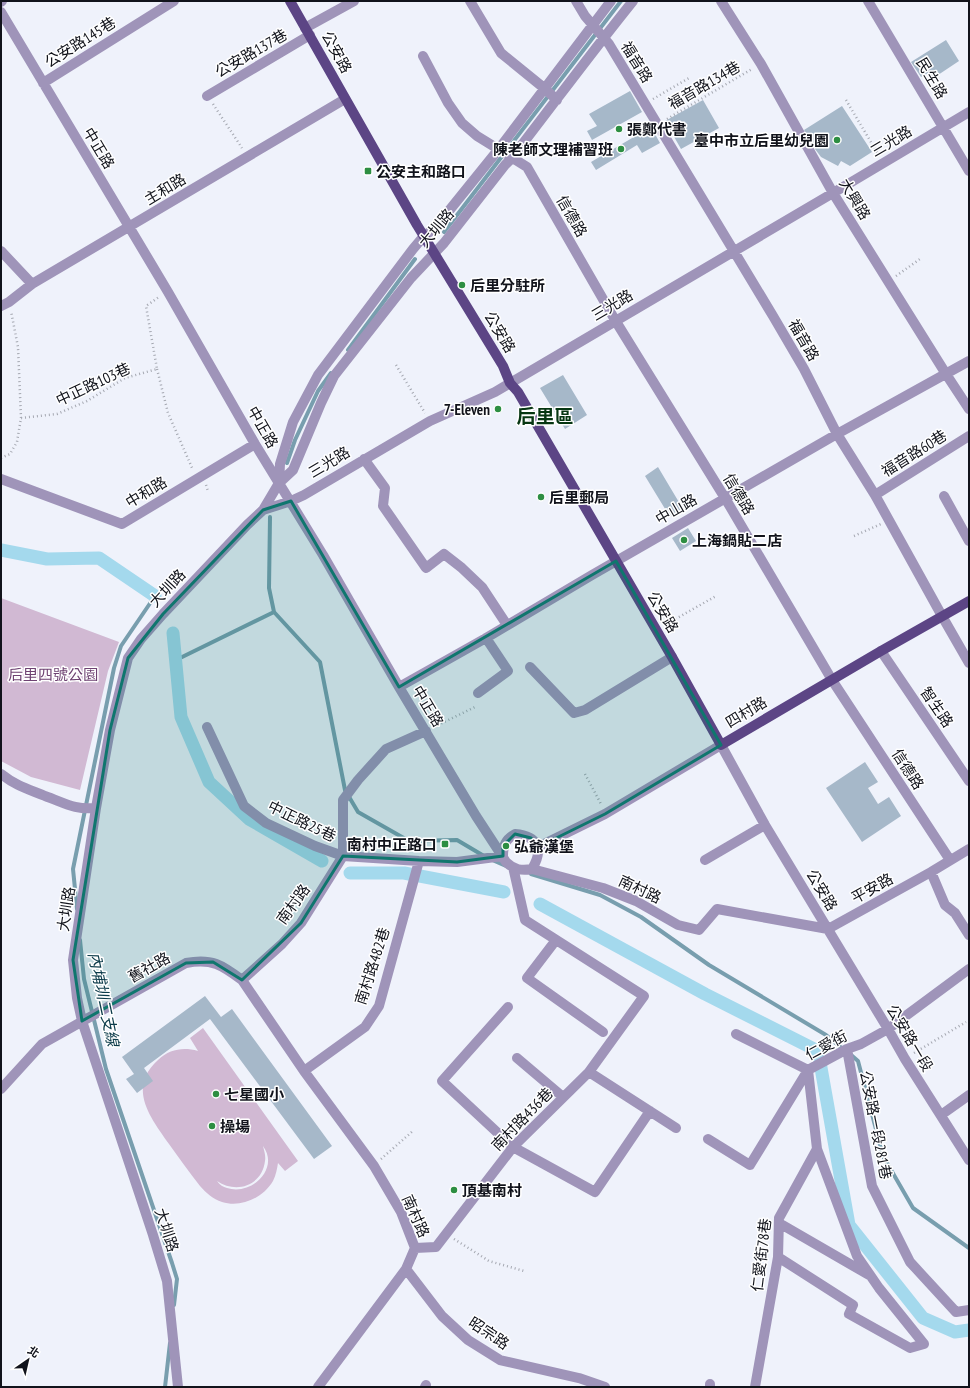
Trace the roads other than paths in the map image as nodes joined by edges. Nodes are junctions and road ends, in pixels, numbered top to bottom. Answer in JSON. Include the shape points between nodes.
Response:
{"nodes":[{"id":1,"x":174,"y":1,"type":"edge"},
{"id":2,"x":290,"y":1,"type":"edge"},
{"id":3,"x":354,"y":1,"type":"edge"},
{"id":4,"x":470,"y":1,"type":"edge"},
{"id":5,"x":576,"y":1,"type":"edge"},
{"id":6,"x":610,"y":1,"type":"edge"},
{"id":7,"x":633,"y":1,"type":"edge"},
{"id":8,"x":721,"y":1,"type":"edge"},
{"id":9,"x":868,"y":1,"type":"edge"},
{"id":10,"x":1,"y":12,"type":"edge"},
{"id":11,"x":592,"y":24,"type":"junction"},
{"id":12,"x":308,"y":32,"type":"junction"},
{"id":13,"x":604,"y":38,"type":"junction"},
{"id":14,"x":423,"y":56,"type":"dead end"},
{"id":15,"x":43,"y":83,"type":"junction"},
{"id":16,"x":544,"y":88,"type":"junction"},
{"id":17,"x":207,"y":96,"type":"road end"},
{"id":18,"x":346,"y":99,"type":"junction"},
{"id":19,"x":557,"y":100,"type":"junction"},
{"id":20,"x":969,"y":112,"type":"edge"},
{"id":21,"x":943,"y":126,"type":"junction"},
{"id":22,"x":498,"y":150,"type":"junction"},
{"id":23,"x":512,"y":159,"type":"junction"},
{"id":24,"x":969,"y":171,"type":"edge"},
{"id":25,"x":833,"y":193,"type":"junction"},
{"id":26,"x":130,"y":228,"type":"junction"},
{"id":27,"x":424,"y":236,"type":"junction"},
{"id":28,"x":1,"y":251,"type":"edge"},
{"id":29,"x":733,"y":252,"type":"junction"},
{"id":30,"x":435,"y":253,"type":"junction"},
{"id":31,"x":32,"y":284,"type":"junction"},
{"id":32,"x":5,"y":304,"type":"edge"},
{"id":33,"x":615,"y":320,"type":"junction"},
{"id":34,"x":969,"y":361,"type":"edge"},
{"id":35,"x":946,"y":374,"type":"junction"},
{"id":36,"x":510,"y":383,"type":"junction"},
{"id":37,"x":969,"y":409,"type":"edge"},
{"id":38,"x":837,"y":434,"type":"junction"},
{"id":39,"x":969,"y":436,"type":"edge"},
{"id":40,"x":255,"y":444,"type":"junction"},
{"id":41,"x":364,"y":459,"type":"junction"},
{"id":42,"x":1,"y":480,"type":"edge"},
{"id":43,"x":279,"y":482,"type":"junction"},
{"id":44,"x":875,"y":495,"type":"junction"},
{"id":45,"x":944,"y":496,"type":"dead end"},
{"id":46,"x":725,"y":498,"type":"junction"},
{"id":47,"x":291,"y":501,"type":"junction"},
{"id":48,"x":263,"y":510,"type":"junction"},
{"id":49,"x":969,"y":541,"type":"edge"},
{"id":50,"x":616,"y":561,"type":"junction"},
{"id":51,"x":969,"y":601,"type":"edge"},
{"id":52,"x":942,"y":616,"type":"junction"},
{"id":53,"x":507,"y":625,"type":"junction"},
{"id":54,"x":486,"y":638,"type":"junction"},
{"id":55,"x":881,"y":651,"type":"junction"},
{"id":56,"x":672,"y":657,"type":"junction"},
{"id":57,"x":969,"y":663,"type":"edge"},
{"id":58,"x":530,"y":667,"type":"dead end"},
{"id":59,"x":832,"y":680,"type":"junction"},
{"id":60,"x":399,"y":687,"type":"junction"},
{"id":61,"x":478,"y":693,"type":"dead end"},
{"id":62,"x":207,"y":727,"type":"dead end"},
{"id":63,"x":426,"y":731,"type":"junction"},
{"id":64,"x":721,"y":745,"type":"junction"},
{"id":65,"x":1,"y":774,"type":"edge"},
{"id":66,"x":969,"y":781,"type":"edge"},
{"id":67,"x":96,"y":808,"type":"junction"},
{"id":68,"x":765,"y":825,"type":"junction"},
{"id":69,"x":538,"y":847,"type":"junction"},
{"id":70,"x":969,"y":849,"type":"edge"},
{"id":71,"x":343,"y":856,"type":"junction"},
{"id":72,"x":503,"y":856,"type":"junction"},
{"id":73,"x":705,"y":860,"type":"dead end"},
{"id":74,"x":950,"y":860,"type":"junction"},
{"id":75,"x":418,"y":864,"type":"junction"},
{"id":76,"x":513,"y":867,"type":"junction"},
{"id":77,"x":532,"y":869,"type":"junction"},
{"id":78,"x":931,"y":872,"type":"junction"},
{"id":79,"x":828,"y":929,"type":"junction"},
{"id":80,"x":969,"y":935,"type":"edge"},
{"id":81,"x":556,"y":940,"type":"junction"},
{"id":82,"x":969,"y":969,"type":"edge"},
{"id":83,"x":242,"y":980,"type":"junction"},
{"id":84,"x":508,"y":1008,"type":"dead end"},
{"id":85,"x":82,"y":1021,"type":"junction"},
{"id":86,"x":888,"y":1029,"type":"junction"},
{"id":87,"x":603,"y":1032,"type":"dead end"},
{"id":88,"x":736,"y":1034,"type":"dead end"},
{"id":89,"x":847,"y":1049,"type":"junction"},
{"id":90,"x":517,"y":1058,"type":"dead end"},
{"id":91,"x":808,"y":1070,"type":"junction"},
{"id":92,"x":304,"y":1071,"type":"junction"},
{"id":93,"x":589,"y":1072,"type":"junction"},
{"id":94,"x":1,"y":1089,"type":"edge"},
{"id":95,"x":969,"y":1095,"type":"edge"},
{"id":96,"x":563,"y":1097,"type":"junction"},
{"id":97,"x":650,"y":1111,"type":"junction"},
{"id":98,"x":941,"y":1115,"type":"junction"},
{"id":99,"x":676,"y":1128,"type":"dead end"},
{"id":100,"x":708,"y":1139,"type":"dead end"},
{"id":101,"x":512,"y":1147,"type":"junction"},
{"id":102,"x":817,"y":1149,"type":"junction"},
{"id":103,"x":969,"y":1160,"type":"edge"},
{"id":104,"x":779,"y":1223,"type":"junction"},
{"id":105,"x":415,"y":1248,"type":"junction"},
{"id":106,"x":778,"y":1257,"type":"junction"},
{"id":107,"x":406,"y":1269,"type":"junction"},
{"id":108,"x":872,"y":1277,"type":"junction"},
{"id":109,"x":969,"y":1310,"type":"edge"},
{"id":110,"x":176,"y":1387,"type":"edge"},
{"id":111,"x":318,"y":1387,"type":"edge"},
{"id":112,"x":605,"y":1387,"type":"edge"},
{"id":113,"x":755,"y":1387,"type":"edge"}],
"edges":[{"from":1,"to":15,"type":"street","name":"公安路145巷"},
{"from":2,"to":12,"type":"main road","name":"公安路"},
{"from":3,"to":12,"type":"street","name":"公安路137巷"},
{"from":4,"to":16,"type":"street","via":[[501,53]]},
{"from":5,"to":11,"type":"street","name":"福音路"},
{"from":6,"to":11,"type":"street","name":"大圳路"},
{"from":7,"to":13,"type":"street","name":"大圳路"},
{"from":8,"to":25,"type":"street","name":"大興路","via":[[761,64]]},
{"from":9,"to":21,"type":"street","name":"民生路"},
{"from":10,"to":15,"type":"street","name":"中正路"},
{"from":11,"to":13,"type":"street","name":"福音路"},
{"from":11,"to":16,"type":"street","name":"大圳路"},
{"from":12,"to":17,"type":"street","name":"公安路137巷"},
{"from":12,"to":18,"type":"main road","name":"公安路"},
{"from":13,"to":19,"type":"street","name":"大圳路"},
{"from":13,"to":29,"type":"street","name":"福音路"},
{"from":14,"to":22,"type":"street","name":"信德路","via":[[448,103],[462,123]]},
{"from":15,"to":26,"type":"street","name":"中正路"},
{"from":16,"to":19,"type":"street"},
{"from":16,"to":22,"type":"street","name":"大圳路"},
{"from":18,"to":26,"type":"street","name":"主和路"},
{"from":18,"to":27,"type":"main road","name":"公安路"},
{"from":19,"to":23,"type":"street","name":"大圳路"},
{"from":20,"to":21,"type":"street","name":"三光路"},
{"from":21,"to":24,"type":"street","name":"民生路"},
{"from":21,"to":25,"type":"street","name":"三光路"},
{"from":22,"to":23,"type":"street","name":"信德路"},
{"from":22,"to":27,"type":"street","name":"大圳路","via":[[435,228]]},
{"from":23,"to":30,"type":"street","name":"大圳路"},
{"from":23,"to":33,"type":"street","name":"信德路","via":[[526,167]]},
{"from":25,"to":29,"type":"street","name":"三光路"},
{"from":25,"to":35,"type":"street","name":"大興路"},
{"from":26,"to":31,"type":"street","name":"主和路"},
{"from":26,"to":40,"type":"street","name":"中正路"},
{"from":27,"to":30,"type":"main road","name":"公安路"},
{"from":27,"to":43,"type":"street","name":"大圳路","via":[[318,375],[293,422],[280,464]]},
{"from":28,"to":31,"type":"street"},
{"from":29,"to":33,"type":"street","name":"三光路"},
{"from":29,"to":38,"type":"street","name":"福音路","via":[[800,363]]},
{"from":30,"to":36,"type":"main road","name":"公安路","via":[[503,366]]},
{"from":30,"to":43,"type":"street","name":"大圳路","via":[[411,278],[334,376],[293,470]]},
{"from":31,"to":32,"type":"street","name":"主和路"},
{"from":33,"to":36,"type":"street","name":"三光路"},
{"from":33,"to":46,"type":"street","name":"信德路"},
{"from":34,"to":35,"type":"street","name":"中山路"},
{"from":35,"to":37,"type":"street","name":"大興路"},
{"from":35,"to":38,"type":"street","name":"中山路"},
{"from":36,"to":41,"type":"street","name":"三光路","via":[[430,421]]},
{"from":36,"to":50,"type":"main road","name":"公安路","via":[[518,392]]},
{"from":38,"to":44,"type":"street","name":"福音路"},
{"from":38,"to":46,"type":"street","name":"中山路"},
{"from":39,"to":44,"type":"street","name":"福音路60巷"},
{"from":40,"to":42,"type":"street","name":"中和路","via":[[122,524]]},
{"from":40,"to":43,"type":"street","name":"中正路"},
{"from":41,"to":47,"type":"street","name":"三光路"},
{"from":41,"to":53,"type":"street","via":[[385,488],[383,506],[426,568],[444,554],[482,587]]},
{"from":43,"to":47,"type":"street","name":"中正路"},
{"from":43,"to":48,"type":"street","name":"大圳路"},
{"from":44,"to":52,"type":"street","name":"福音路"},
{"from":45,"to":49,"type":"street"},
{"from":46,"to":50,"type":"street","name":"中山路"},
{"from":46,"to":59,"type":"street","name":"信德路"},
{"from":47,"to":48,"type":"street","name":"三光路"},
{"from":47,"to":60,"type":"street","name":"中正路"},
{"from":48,"to":67,"type":"street","name":"大圳路","via":[[163,614],[128,658],[110,730]]},
{"from":50,"to":53,"type":"street","name":"中山路"},
{"from":50,"to":56,"type":"main road","name":"公安路"},
{"from":51,"to":52,"type":"main road","name":"四村路"},
{"from":52,"to":55,"type":"main road","name":"四村路"},
{"from":52,"to":57,"type":"street","name":"福音路"},
{"from":53,"to":54,"type":"street","name":"中山路"},
{"from":54,"to":60,"type":"street","name":"中山路"},
{"from":54,"to":61,"type":"street","via":[[508,671]]},
{"from":55,"to":59,"type":"main road","name":"四村路"},
{"from":55,"to":66,"type":"street","name":"智生路"},
{"from":56,"to":58,"type":"street","name":"公安路","via":[[585,710],[574,713]]},
{"from":56,"to":64,"type":"main road","name":"公安路"},
{"from":59,"to":64,"type":"main road","name":"四村路"},
{"from":59,"to":74,"type":"street","name":"信德路"},
{"from":60,"to":63,"type":"street","name":"中正路"},
{"from":62,"to":71,"type":"street","name":"中正路25巷","via":[[244,806],[266,823]]},
{"from":63,"to":71,"type":"street","name":"中正路25巷","via":[[386,749],[343,800]]},
{"from":63,"to":72,"type":"street","name":"中正路","via":[[476,816]]},
{"from":64,"to":68,"type":"street","name":"公安路"},
{"from":64,"to":69,"type":"street","name":"四村路","via":[[605,814]]},
{"from":65,"to":67,"type":"street","via":[[17,786],[63,804],[83,809]]},
{"from":67,"to":85,"type":"street","name":"大圳路","via":[[73,960],[76,998]]},
{"from":68,"to":73,"type":"street"},
{"from":68,"to":79,"type":"street","name":"公安路"},
{"from":69,"to":72,"type":"street","via":[[531,838],[515,834],[503,846]]},
{"from":69,"to":77,"type":"street","via":[[538,857]]},
{"from":70,"to":74,"type":"street","name":"平安路"},
{"from":71,"to":75,"type":"street"},
{"from":71,"to":83,"type":"street","name":"南村路","via":[[300,923],[282,944]]},
{"from":72,"to":75,"type":"street"},
{"from":72,"to":76,"type":"street"},
{"from":74,"to":78,"type":"street","name":"平安路"},
{"from":75,"to":92,"type":"street","name":"南村路482巷","via":[[379,1006],[365,1027]]},
{"from":76,"to":77,"type":"street","name":"南村路","via":[[521,870]]},
{"from":76,"to":81,"type":"street","via":[[525,920]]},
{"from":77,"to":79,"type":"street","name":"南村路","via":[[603,888],[636,901],[678,925],[699,930],[717,909]]},
{"from":78,"to":79,"type":"street","name":"平安路"},
{"from":78,"to":80,"type":"street","via":[[946,905],[955,913]]},
{"from":79,"to":86,"type":"street","name":"公安路一段"},
{"from":81,"to":87,"type":"street","via":[[528,978]]},
{"from":81,"to":93,"type":"street","name":"南村路436巷","via":[[644,996]]},
{"from":82,"to":86,"type":"street","name":"仁愛街"},
{"from":83,"to":85,"type":"street","name":"舊社路","via":[[213,962],[186,963]]},
{"from":83,"to":92,"type":"street","name":"南村路"},
{"from":84,"to":101,"type":"street","via":[[442,1081]]},
{"from":85,"to":94,"type":"street","name":"舊社路","via":[[42,1044]]},
{"from":85,"to":110,"type":"street","name":"大圳路","via":[[167,1280]]},
{"from":86,"to":89,"type":"street","name":"仁愛街"},
{"from":86,"to":98,"type":"street","name":"公安路一段"},
{"from":88,"to":91,"type":"street"},
{"from":89,"to":91,"type":"street","name":"仁愛街"},
{"from":89,"to":109,"type":"street","name":"公安路一段281巷","via":[[872,1186],[910,1262],[956,1312]]},
{"from":90,"to":96,"type":"street"},
{"from":91,"to":100,"type":"street","name":"仁愛街","via":[[750,1165]]},
{"from":91,"to":102,"type":"street"},
{"from":92,"to":105,"type":"street","name":"南村路","via":[[374,1166],[401,1212]]},
{"from":93,"to":96,"type":"street","name":"南村路436巷"},
{"from":93,"to":97,"type":"street"},
{"from":95,"to":98,"type":"street"},
{"from":96,"to":101,"type":"street","name":"南村路436巷"},
{"from":97,"to":99,"type":"street"},
{"from":97,"to":101,"type":"street","via":[[595,1192]]},
{"from":98,"to":103,"type":"street","name":"公安路一段"},
{"from":101,"to":105,"type":"street","name":"南村路436巷","via":[[436,1247]]},
{"from":102,"to":104,"type":"street","name":"仁愛街78巷","via":[[779,1218]]},
{"from":102,"to":108,"type":"street","via":[[857,1256]]},
{"from":104,"to":106,"type":"street","name":"仁愛街78巷"},
{"from":104,"to":108,"type":"street"},
{"from":105,"to":107,"type":"street","name":"南村路"},
{"from":106,"to":108,"type":"street","via":[[853,1305],[849,1314],[910,1348],[924,1344]]},
{"from":106,"to":113,"type":"street","name":"仁愛街78巷"},
{"from":107,"to":111,"type":"street","name":"南村路"},
{"from":107,"to":112,"type":"street","name":"昭宗路","via":[[442,1316],[468,1340],[500,1360],[580,1378]]}]}
